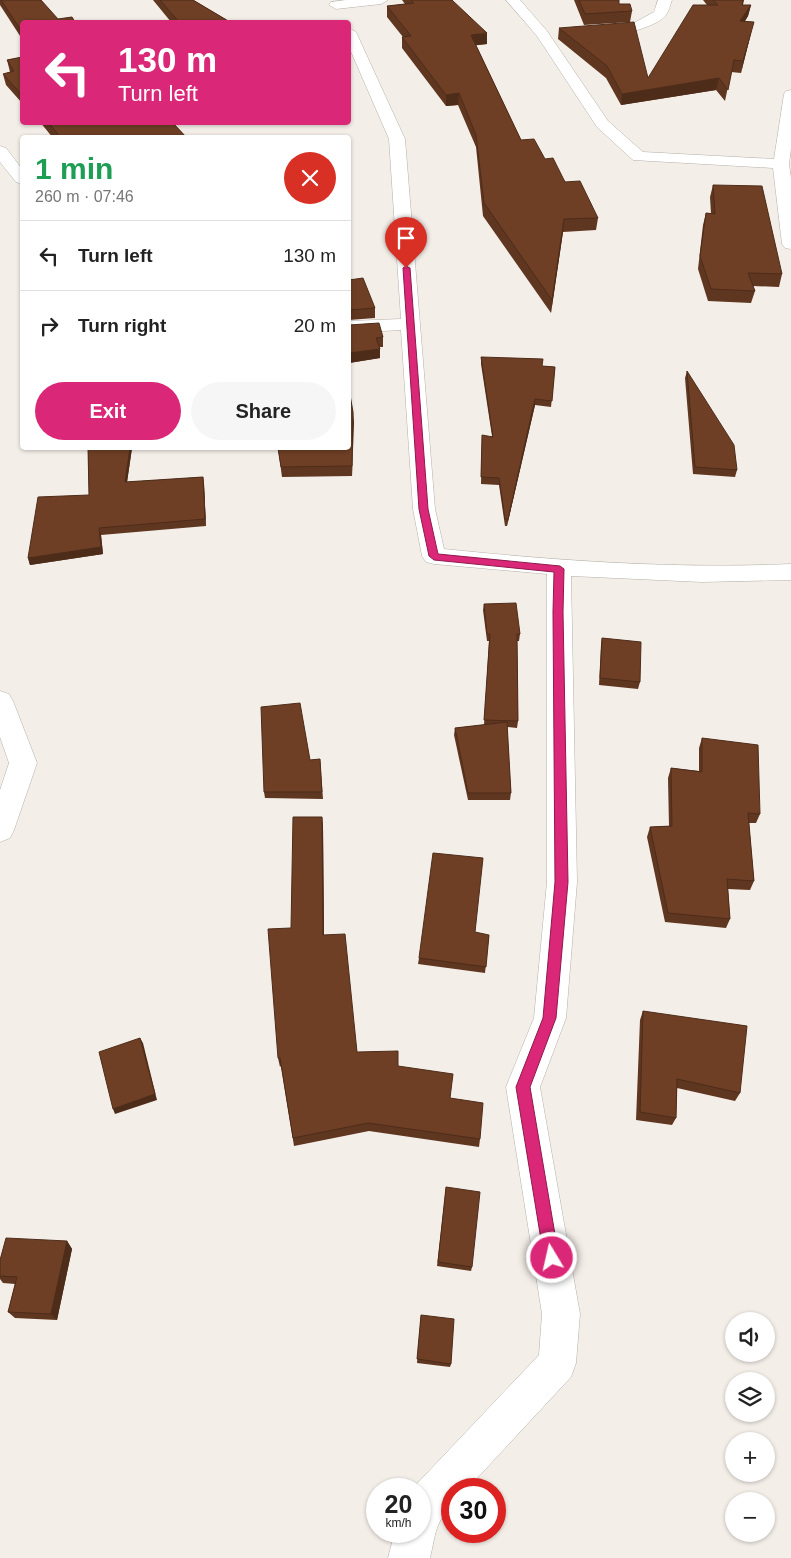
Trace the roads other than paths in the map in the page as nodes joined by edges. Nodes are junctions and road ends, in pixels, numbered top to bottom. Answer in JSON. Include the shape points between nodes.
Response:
{"nodes":[{"id":1,"x":381,"y":0,"type":"edge"},
{"id":2,"x":514,"y":0,"type":"edge"},
{"id":3,"x":665,"y":0,"type":"edge"},
{"id":4,"x":336,"y":6,"type":"edge"},
{"id":5,"x":588,"y":31,"type":"edge"},
{"id":6,"x":560,"y":33,"type":"dead end"},
{"id":7,"x":542,"y":34,"type":"junction"},
{"id":8,"x":351,"y":36,"type":"edge"},
{"id":9,"x":791,"y":94,"type":"edge"},
{"id":10,"x":0,"y":151,"type":"edge"},
{"id":11,"x":781,"y":164,"type":"junction"},
{"id":12,"x":20,"y":177,"type":"edge"},
{"id":13,"x":791,"y":244,"type":"edge"},
{"id":14,"x":410,"y":324,"type":"junction"},
{"id":15,"x":351,"y":327,"type":"edge"},
{"id":16,"x":560,"y":569,"type":"junction"},
{"id":17,"x":791,"y":572,"type":"edge"},
{"id":18,"x":0,"y":701,"type":"edge"},
{"id":19,"x":0,"y":830,"type":"edge"},
{"id":20,"x":431,"y":1498,"type":"edge"},
{"id":21,"x":413,"y":1543,"type":"edge"},
{"id":22,"x":409,"y":1558,"type":"edge"}],
"edges":[{"from":1,"to":4,"type":"street"},
{"from":2,"to":7,"type":"street"},
{"from":3,"to":5,"type":"street","via":[[660,14],[635,28]]},
{"from":6,"to":7,"type":"street"},
{"from":7,"to":11,"type":"street","via":[[602,124],[639,157]]},
{"from":8,"to":14,"type":"street","via":[[397,139]]},
{"from":9,"to":11,"type":"street"},
{"from":10,"to":12,"type":"street"},
{"from":11,"to":13,"type":"street"},
{"from":14,"to":15,"type":"street"},
{"from":14,"to":16,"type":"street","via":[[424,509],[434,556]]},
{"from":16,"to":17,"type":"street","via":[[746,574]]},
{"from":16,"to":20,"type":"street","via":[[562,882],[550,1018],[523,1087],[561,1314],[557,1363]]},
{"from":18,"to":19,"type":"street","via":[[23,763]]},
{"from":21,"to":22,"type":"street"}]}
